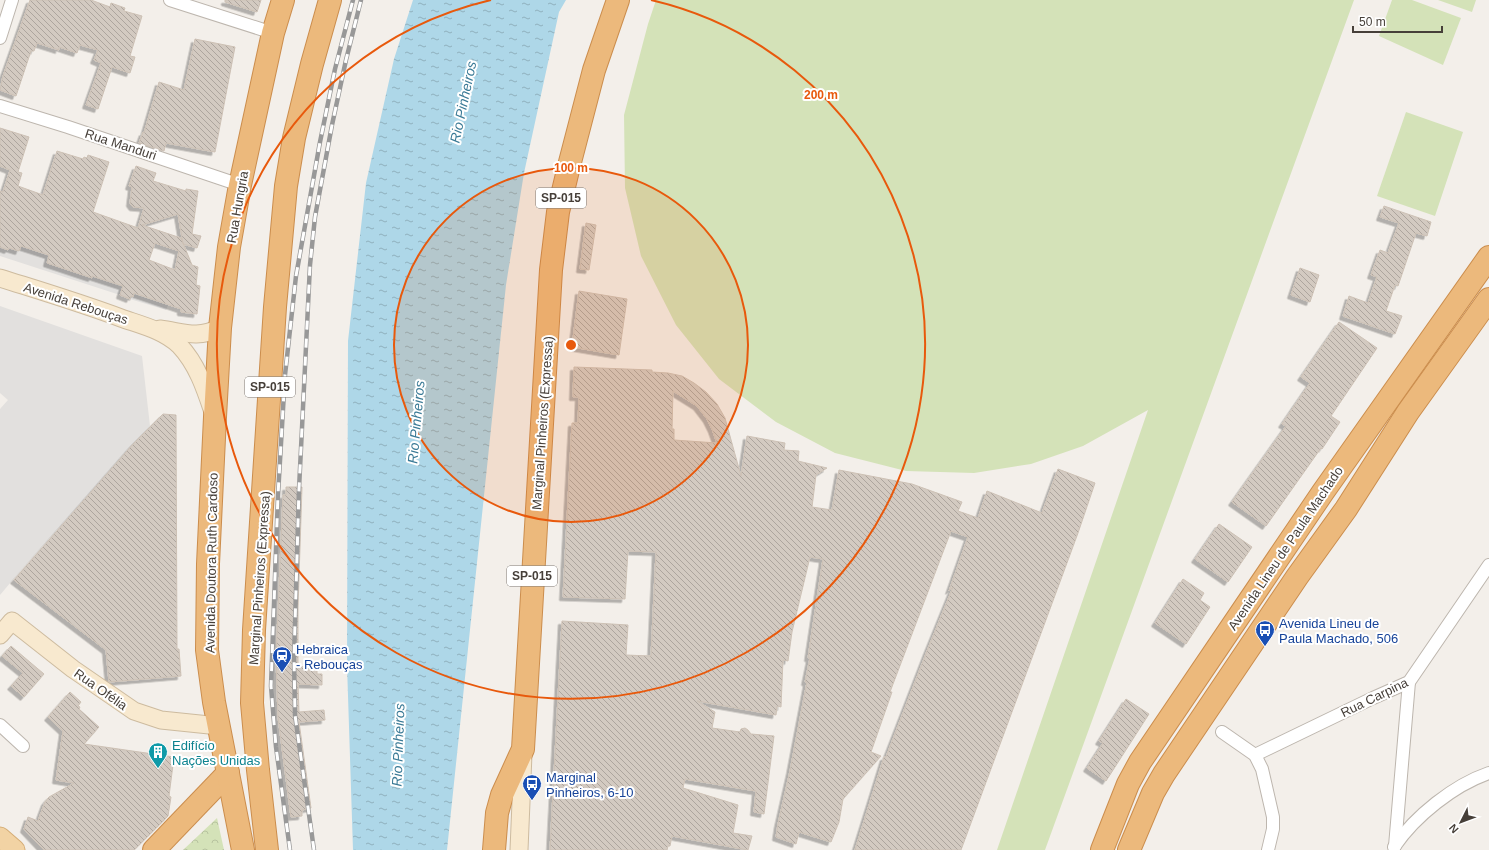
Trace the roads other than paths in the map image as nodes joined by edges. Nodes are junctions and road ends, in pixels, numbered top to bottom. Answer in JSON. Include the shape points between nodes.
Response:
{"nodes":[{"id":1,"x":12,"y":0,"type":"edge"},
{"id":2,"x":170,"y":0,"type":"edge"},
{"id":3,"x":283,"y":0,"type":"edge"},
{"id":4,"x":330,"y":0,"type":"edge"},
{"id":5,"x":618,"y":0,"type":"edge"},
{"id":6,"x":273,"y":33,"type":"junction"},
{"id":7,"x":0,"y":38,"type":"edge"},
{"id":8,"x":0,"y":106,"type":"edge"},
{"id":9,"x":240,"y":184,"type":"junction"},
{"id":10,"x":1489,"y":257,"type":"edge"},
{"id":11,"x":0,"y":278,"type":"edge"},
{"id":12,"x":1489,"y":299,"type":"edge"},
{"id":13,"x":152,"y":328,"type":"junction"},
{"id":14,"x":220,"y":328,"type":"junction"},
{"id":15,"x":215,"y":417,"type":"junction"},
{"id":16,"x":1323,"y":492,"type":"junction"},
{"id":17,"x":1325,"y":538,"type":"junction"},
{"id":18,"x":1287,"y":544,"type":"junction"},
{"id":19,"x":208,"y":564,"type":"junction"},
{"id":20,"x":1489,"y":565,"type":"edge"},
{"id":21,"x":1297,"y":577,"type":"junction"},
{"id":22,"x":1,"y":634,"type":"edge"},
{"id":23,"x":1409,"y":682,"type":"junction"},
{"id":24,"x":0,"y":725,"type":"edge"},
{"id":25,"x":219,"y":726,"type":"junction"},
{"id":26,"x":1222,"y":732,"type":"dead end"},
{"id":27,"x":23,"y":746,"type":"dead end"},
{"id":28,"x":523,"y":749,"type":"junction"},
{"id":29,"x":1255,"y":755,"type":"junction"},
{"id":30,"x":228,"y":773,"type":"junction"},
{"id":31,"x":1489,"y":773,"type":"edge"},
{"id":32,"x":0,"y":837,"type":"edge"},
{"id":33,"x":266,"y":841,"type":"edge"},
{"id":34,"x":1394,"y":848,"type":"edge"},
{"id":35,"x":15,"y":850,"type":"edge"},
{"id":36,"x":154,"y":850,"type":"edge"},
{"id":37,"x":243,"y":850,"type":"edge"},
{"id":38,"x":494,"y":850,"type":"edge"},
{"id":39,"x":519,"y":850,"type":"edge"},
{"id":40,"x":1102,"y":850,"type":"edge"},
{"id":41,"x":1129,"y":850,"type":"edge"},
{"id":42,"x":1268,"y":850,"type":"edge"}],
"edges":[{"from":1,"to":7,"type":"street"},
{"from":2,"to":6,"type":"street"},
{"from":3,"to":6,"type":"highway","name":"Rua Hungria"},
{"from":4,"to":33,"type":"highway","name":"Marginal Pinheiros (Expressa)","number":"SP-015","via":[[294,138],[286,186],[275,307],[252,703]]},
{"from":5,"to":28,"type":"highway","name":"Marginal Pinheiros (Expressa)","number":"SP-015","via":[[594,70],[558,212],[551,270]]},
{"from":6,"to":9,"type":"highway","name":"Rua Hungria"},
{"from":8,"to":9,"type":"street","name":"Rua Manduri"},
{"from":9,"to":14,"type":"highway","name":"Rua Hungria"},
{"from":10,"to":16,"type":"highway","name":"Avenida Lineu de Paula Machado"},
{"from":11,"to":13,"type":"street","name":"Avenida Rebouças"},
{"from":12,"to":17,"type":"highway","name":"Avenida Lineu de Paula Machado","via":[[1408,412]]},
{"from":13,"to":14,"type":"street","name":"Avenida Rebouças","via":[[204,334]]},
{"from":13,"to":15,"type":"street","name":"Avenida Rebouças","via":[[177,344],[195,365]]},
{"from":14,"to":15,"type":"highway","name":"Rua Hungria"},
{"from":15,"to":19,"type":"highway","name":"Avenida Doutora Ruth Cardoso"},
{"from":16,"to":17,"type":"highway","via":[[1310,519],[1314,530]]},
{"from":16,"to":18,"type":"highway","name":"Avenida Lineu de Paula Machado"},
{"from":17,"to":21,"type":"highway","name":"Avenida Lineu de Paula Machado"},
{"from":18,"to":21,"type":"highway","via":[[1301,557]]},
{"from":18,"to":40,"type":"highway","name":"Avenida Lineu de Paula Machado","via":[[1140,762]]},
{"from":19,"to":25,"type":"highway","name":"Avenida Doutora Ruth Cardoso","via":[[207,650]]},
{"from":19,"to":33,"type":"highway","via":[[215,607],[221,689],[231,744],[242,782]]},
{"from":20,"to":23,"type":"street","name":"Rua Carpina"},
{"from":21,"to":41,"type":"highway","name":"Avenida Lineu de Paula Machado","via":[[1164,774],[1153,793]]},
{"from":22,"to":25,"type":"street","name":"Rua Ofélia","via":[[12,621],[73,669],[134,711],[161,720]]},
{"from":23,"to":29,"type":"street","name":"Rua Carpina"},
{"from":23,"to":34,"type":"street"},
{"from":24,"to":27,"type":"street"},
{"from":25,"to":30,"type":"highway","name":"Avenida Doutora Ruth Cardoso"},
{"from":26,"to":29,"type":"street"},
{"from":28,"to":38,"type":"highway","name":"Marginal Pinheiros (Expressa)","number":"SP-015","via":[[502,795],[497,813]]},
{"from":28,"to":39,"type":"street"},
{"from":29,"to":42,"type":"street","via":[[1262,769],[1273,817]]},
{"from":30,"to":36,"type":"highway"},
{"from":30,"to":37,"type":"highway","name":"Avenida Doutora Ruth Cardoso"},
{"from":31,"to":34,"type":"street","via":[[1460,787],[1434,805],[1414,823]]},
{"from":32,"to":35,"type":"main road"}]}
